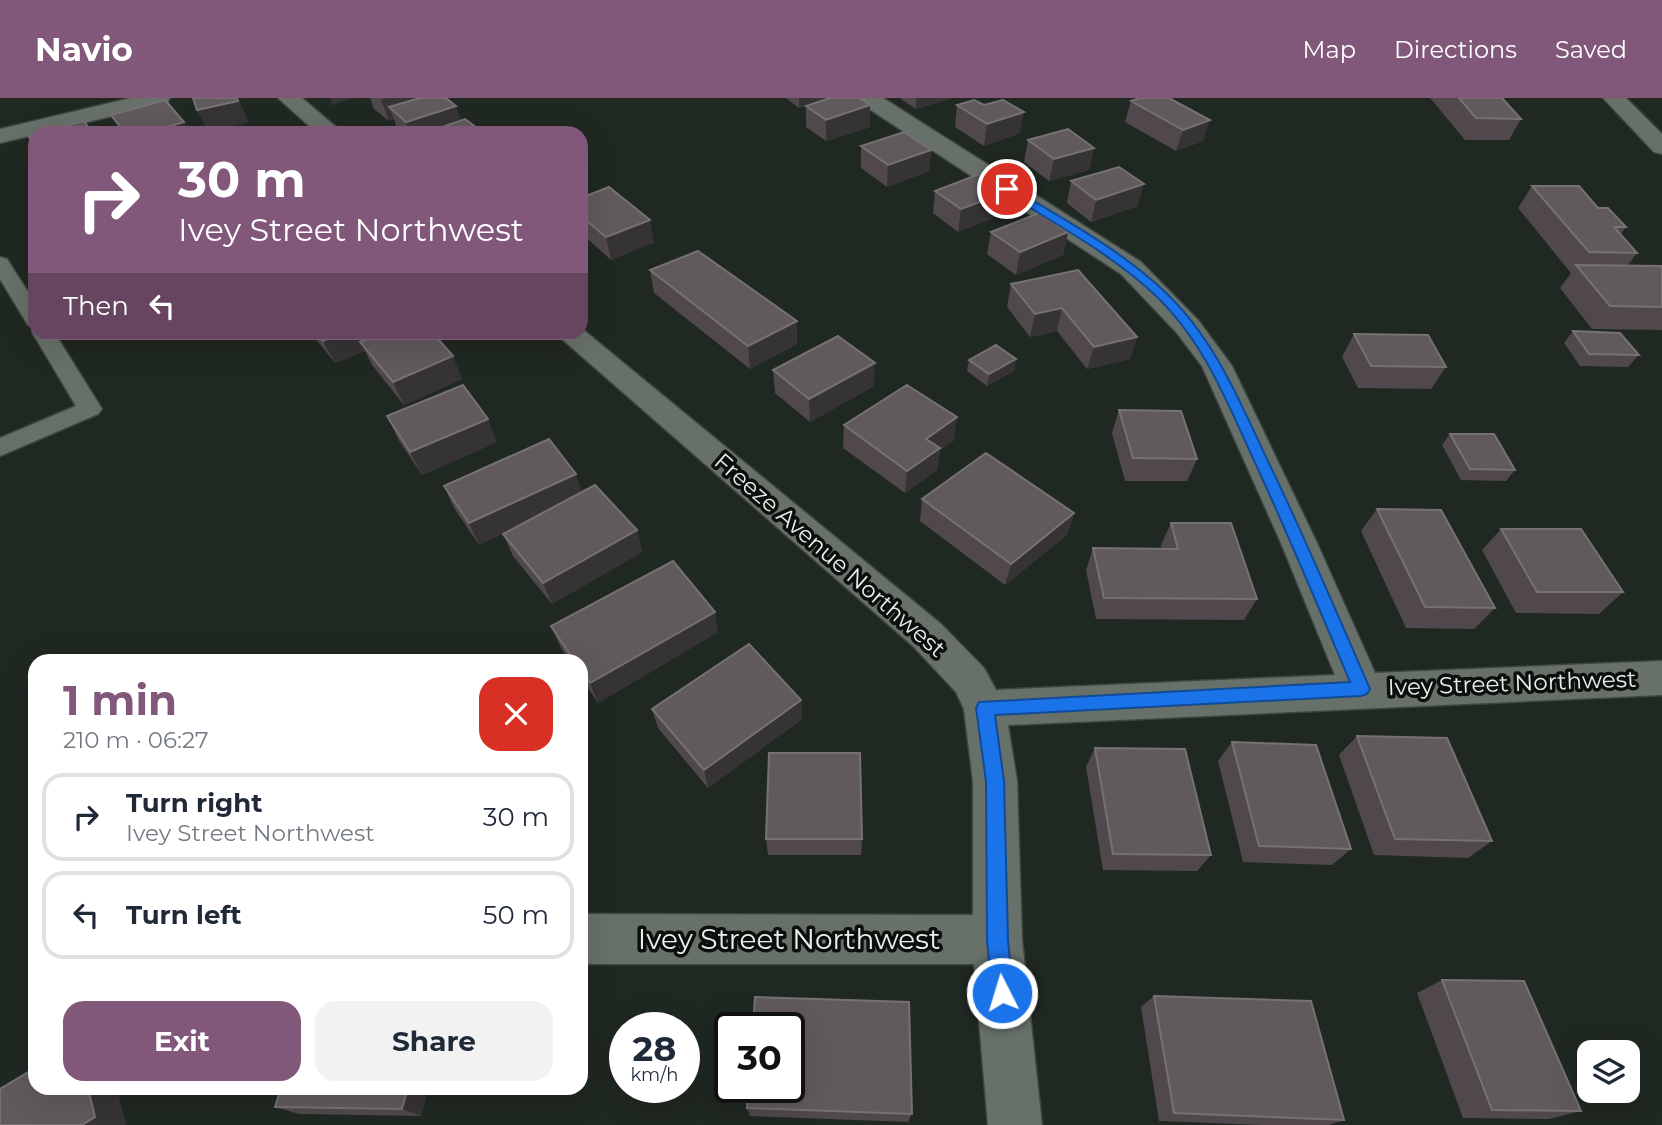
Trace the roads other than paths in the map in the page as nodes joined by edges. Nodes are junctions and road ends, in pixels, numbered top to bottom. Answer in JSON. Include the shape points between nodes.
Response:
{"nodes":[{"id":1,"x":57,"y":98,"type":"edge"},
{"id":2,"x":159,"y":98,"type":"edge"},
{"id":3,"x":289,"y":98,"type":"edge"},
{"id":4,"x":868,"y":98,"type":"edge"},
{"id":5,"x":1614,"y":98,"type":"edge"},
{"id":6,"x":60,"y":122,"type":"junction"},
{"id":7,"x":43,"y":126,"type":"edge"},
{"id":8,"x":323,"y":126,"type":"edge"},
{"id":9,"x":28,"y":129,"type":"edge"},
{"id":10,"x":0,"y":136,"type":"edge"},
{"id":11,"x":1662,"y":147,"type":"edge"},
{"id":12,"x":0,"y":263,"type":"edge"},
{"id":13,"x":28,"y":309,"type":"edge"},
{"id":14,"x":48,"y":340,"type":"edge"},
{"id":15,"x":578,"y":340,"type":"edge"},
{"id":16,"x":0,"y":448,"type":"edge"},
{"id":17,"x":1662,"y":678,"type":"edge"},
{"id":18,"x":1361,"y":689,"type":"junction"},
{"id":19,"x":985,"y":708,"type":"junction"},
{"id":20,"x":588,"y":939,"type":"edge"},
{"id":21,"x":998,"y":940,"type":"junction"},
{"id":22,"x":1015,"y":1125,"type":"edge"}],
"edges":[{"from":1,"to":6,"type":"street"},
{"from":2,"to":6,"type":"street"},
{"from":3,"to":8,"type":"street"},
{"from":4,"to":18,"type":"street","via":[[1131,268],[1162,295],[1199,339],[1217,366],[1294,530]]},
{"from":5,"to":11,"type":"street"},
{"from":6,"to":7,"type":"street"},
{"from":9,"to":10,"type":"street"},
{"from":12,"to":13,"type":"lane"},
{"from":14,"to":16,"type":"lane","via":[[90,409]]},
{"from":15,"to":19,"type":"street","name":"Freeze Avenue Northwest","via":[[928,635],[970,680]]},
{"from":17,"to":18,"type":"street","name":"Ivey Street Northwest"},
{"from":18,"to":19,"type":"street","name":"Ivey Street Northwest"},
{"from":19,"to":21,"type":"street","name":"Freeze Avenue Northwest","via":[[995,781]]},
{"from":20,"to":21,"type":"street","name":"Ivey Street Northwest"},
{"from":21,"to":22,"type":"street","name":"Freeze Avenue Northwest"}]}
